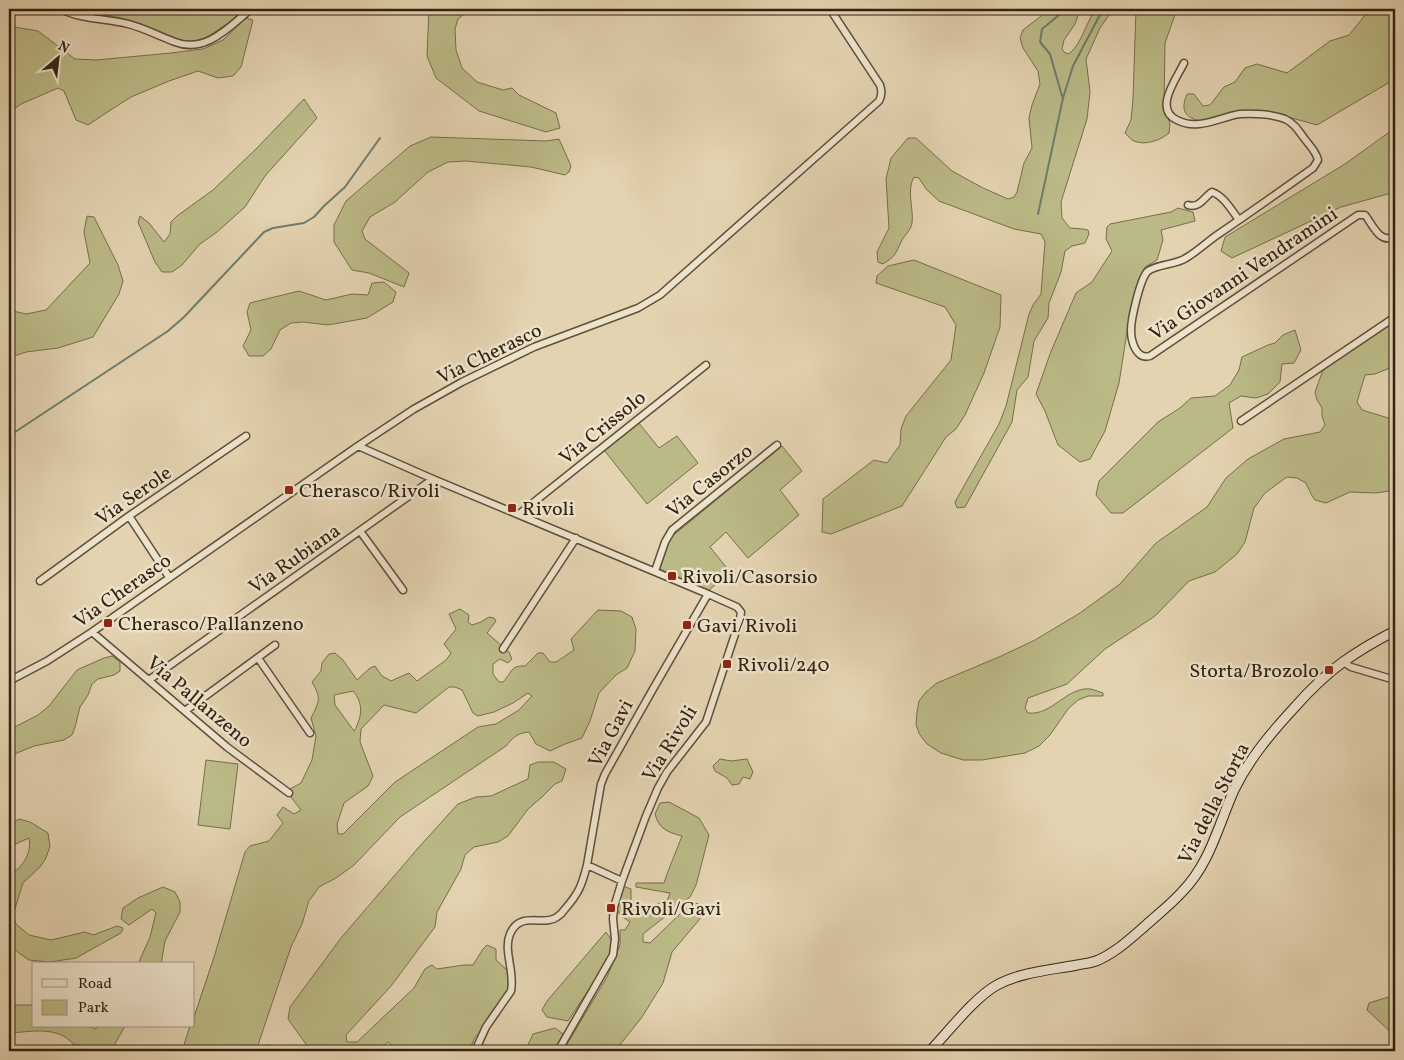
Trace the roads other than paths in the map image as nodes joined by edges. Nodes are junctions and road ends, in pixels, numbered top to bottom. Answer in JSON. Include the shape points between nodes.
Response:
{"nodes":[{"id":1,"x":61,"y":9,"type":"edge"},
{"id":2,"x":252,"y":9,"type":"edge"},
{"id":3,"x":830,"y":9,"type":"edge"},
{"id":4,"x":1184,"y":64,"type":"dead end"},
{"id":5,"x":1188,"y":205,"type":"dead end"},
{"id":6,"x":1239,"y":220,"type":"junction"},
{"id":7,"x":1395,"y":236,"type":"edge"},
{"id":8,"x":1395,"y":316,"type":"edge"},
{"id":9,"x":706,"y":365,"type":"dead end"},
{"id":10,"x":1241,"y":421,"type":"dead end"},
{"id":11,"x":246,"y":436,"type":"dead end"},
{"id":12,"x":777,"y":445,"type":"dead end"},
{"id":13,"x":358,"y":446,"type":"junction"},
{"id":14,"x":433,"y":479,"type":"junction"},
{"id":15,"x":519,"y":514,"type":"junction"},
{"id":16,"x":129,"y":516,"type":"junction"},
{"id":17,"x":360,"y":531,"type":"junction"},
{"id":18,"x":576,"y":538,"type":"junction"},
{"id":19,"x":655,"y":571,"type":"junction"},
{"id":20,"x":170,"y":577,"type":"junction"},
{"id":21,"x":40,"y":581,"type":"dead end"},
{"id":22,"x":403,"y":590,"type":"dead end"},
{"id":23,"x":708,"y":594,"type":"junction"},
{"id":24,"x":1395,"y":631,"type":"edge"},
{"id":25,"x":92,"y":632,"type":"junction"},
{"id":26,"x":275,"y":645,"type":"dead end"},
{"id":27,"x":503,"y":649,"type":"dead end"},
{"id":28,"x":258,"y":658,"type":"junction"},
{"id":29,"x":1343,"y":662,"type":"junction"},
{"id":30,"x":149,"y":680,"type":"junction"},
{"id":31,"x":1395,"y":680,"type":"edge"},
{"id":32,"x":9,"y":681,"type":"edge"},
{"id":33,"x":185,"y":711,"type":"junction"},
{"id":34,"x":310,"y":733,"type":"dead end"},
{"id":35,"x":289,"y":792,"type":"dead end"},
{"id":36,"x":587,"y":865,"type":"junction"},
{"id":37,"x":622,"y":881,"type":"junction"},
{"id":38,"x":475,"y":1051,"type":"edge"},
{"id":39,"x":558,"y":1051,"type":"edge"},
{"id":40,"x":930,"y":1051,"type":"edge"}],
"edges":[{"from":1,"to":2,"type":"street","via":[[87,18],[130,24],[193,46],[227,30]]},
{"from":3,"to":13,"type":"street","name":"Via Cherasco","via":[[880,85],[879,101],[660,295],[638,308],[534,347],[462,382]]},
{"from":4,"to":6,"type":"street","name":"Via Giovanni Vendramini","via":[[1167,99],[1167,110],[1172,118],[1199,124],[1243,114],[1280,117],[1295,126],[1317,156],[1313,168]]},
{"from":5,"to":6,"type":"street","via":[[1195,206],[1210,193],[1216,193]]},
{"from":6,"to":7,"type":"street","name":"Via Giovanni Vendramini","via":[[1188,257],[1146,274],[1131,327],[1133,344],[1140,355],[1150,356],[1358,215],[1365,215],[1383,238],[1388,240]]},
{"from":8,"to":10,"type":"street"},
{"from":9,"to":15,"type":"street","name":"Via Crissolo"},
{"from":11,"to":16,"type":"street","name":"Via Serole"},
{"from":12,"to":19,"type":"street","name":"Via Casorzo","via":[[672,530]]},
{"from":13,"to":14,"type":"street","name":"Via Rivoli"},
{"from":13,"to":20,"type":"street","name":"Via Cherasco"},
{"from":14,"to":15,"type":"street","name":"Via Rivoli"},
{"from":14,"to":17,"type":"street","name":"Via Rubiana"},
{"from":15,"to":18,"type":"street","name":"Via Rivoli"},
{"from":16,"to":20,"type":"street"},
{"from":16,"to":21,"type":"street","name":"Via Serole"},
{"from":17,"to":22,"type":"street"},
{"from":17,"to":30,"type":"street","name":"Via Rubiana"},
{"from":18,"to":19,"type":"street","name":"Via Rivoli"},
{"from":18,"to":27,"type":"street"},
{"from":19,"to":23,"type":"street","name":"Via Rivoli"},
{"from":20,"to":25,"type":"street","name":"Via Cherasco"},
{"from":23,"to":36,"type":"street","name":"Via Gavi","via":[[603,779]]},
{"from":23,"to":37,"type":"street","name":"Via Rivoli","via":[[737,607],[741,612],[740,619],[706,722],[662,780]]},
{"from":24,"to":29,"type":"main road","name":"Via della Storta"},
{"from":25,"to":30,"type":"street","name":"Via Pallanzeno"},
{"from":25,"to":32,"type":"street","name":"Via Cherasco"},
{"from":26,"to":28,"type":"street"},
{"from":28,"to":33,"type":"street"},
{"from":28,"to":34,"type":"street"},
{"from":29,"to":31,"type":"street"},
{"from":29,"to":40,"type":"main road","name":"Via della Storta","via":[[1306,694],[1248,764],[1208,854],[1182,893],[1105,957],[1024,975],[997,985]]},
{"from":30,"to":33,"type":"street","name":"Via Pallanzeno"},
{"from":33,"to":35,"type":"street","name":"Via Pallanzeno"},
{"from":36,"to":37,"type":"street"},
{"from":36,"to":38,"type":"street","name":"Via Gavi","via":[[578,892],[559,916],[522,921],[515,925],[507,944],[511,991],[486,1027]]},
{"from":37,"to":39,"type":"street","name":"Via Rivoli","via":[[613,914],[613,955]]}]}
